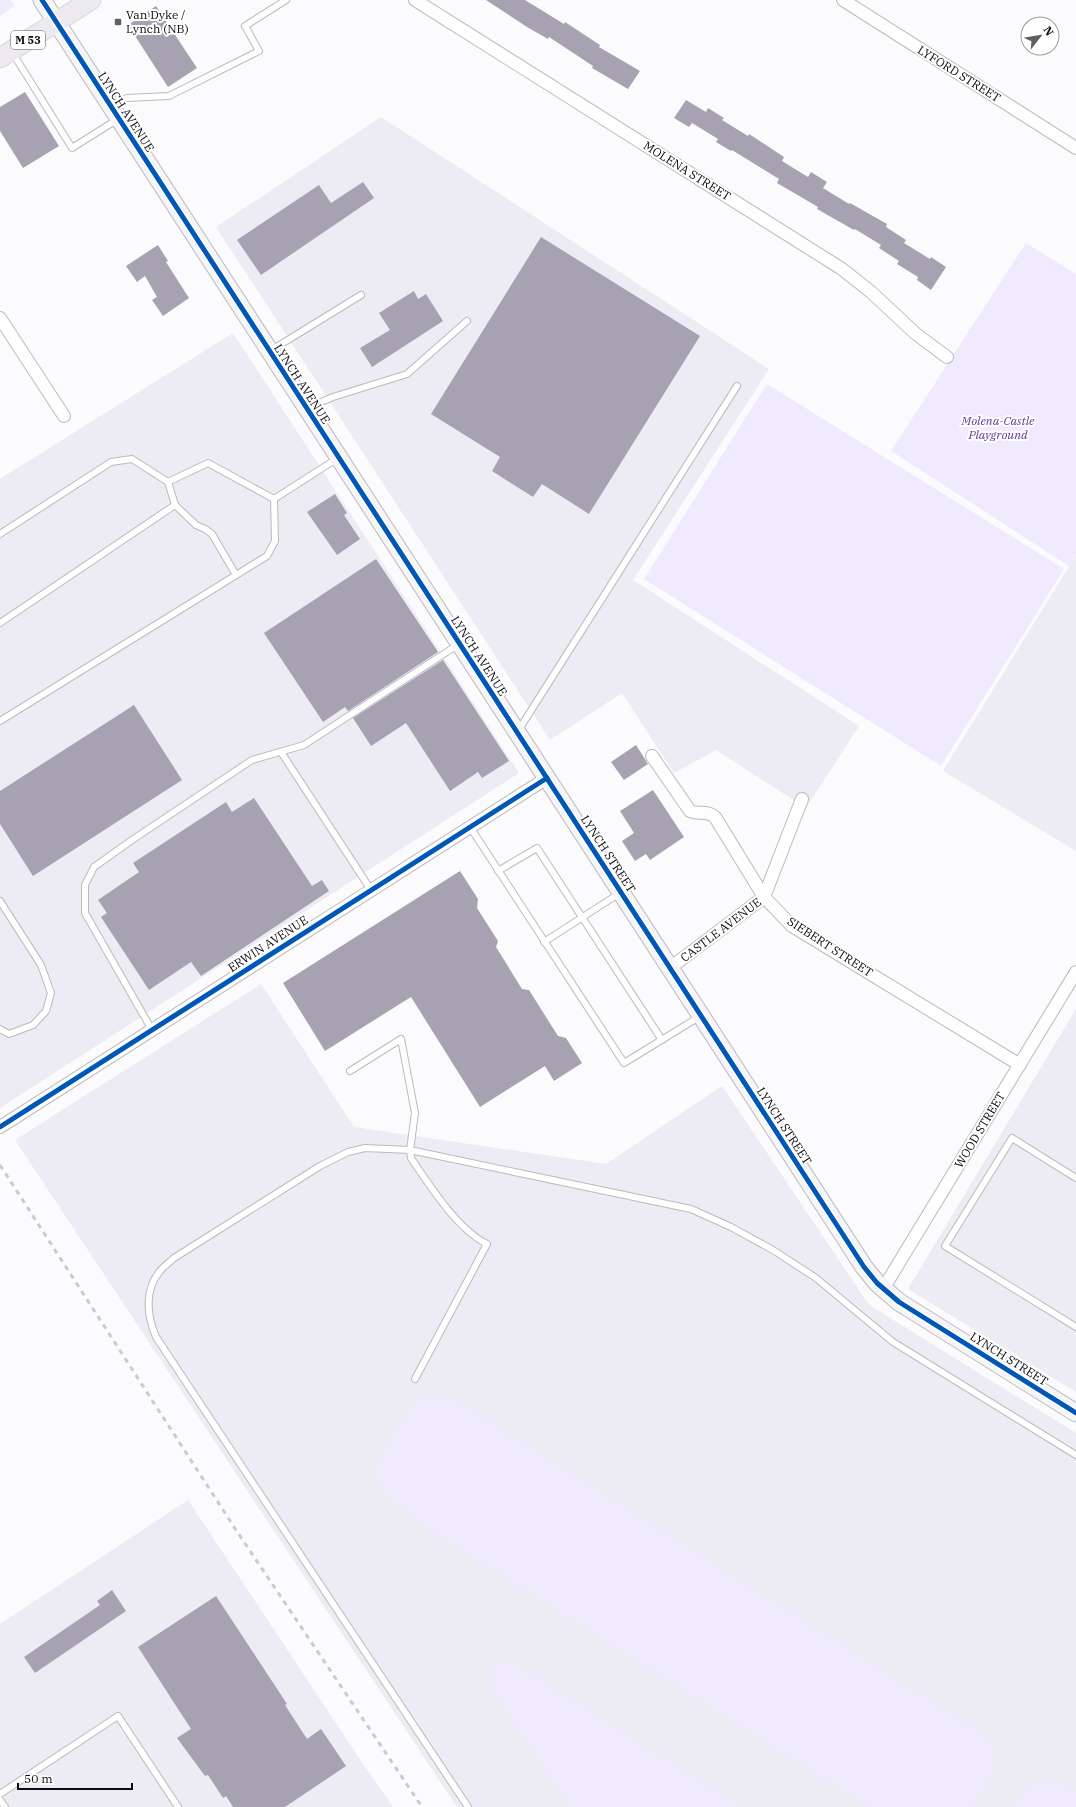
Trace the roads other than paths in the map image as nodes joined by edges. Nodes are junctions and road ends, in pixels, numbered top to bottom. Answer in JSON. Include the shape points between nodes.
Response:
{"nodes":[{"id":1,"x":42,"y":0,"type":"edge"},
{"id":2,"x":91,"y":0,"type":"edge"},
{"id":3,"x":286,"y":0,"type":"edge"},
{"id":4,"x":416,"y":0,"type":"edge"},
{"id":5,"x":842,"y":0,"type":"edge"},
{"id":6,"x":56,"y":22,"type":"junction"},
{"id":7,"x":6,"y":55,"type":"edge"},
{"id":8,"x":114,"y":113,"type":"junction"},
{"id":9,"x":1076,"y":148,"type":"edge"},
{"id":10,"x":361,"y":295,"type":"dead end"},
{"id":11,"x":0,"y":318,"type":"edge"},
{"id":12,"x":467,"y":321,"type":"dead end"},
{"id":13,"x":269,"y":351,"type":"junction"},
{"id":14,"x":947,"y":357,"type":"dead end"},
{"id":15,"x":737,"y":386,"type":"dead end"},
{"id":16,"x":306,"y":408,"type":"junction"},
{"id":17,"x":64,"y":416,"type":"dead end"},
{"id":18,"x":338,"y":458,"type":"junction"},
{"id":19,"x":168,"y":482,"type":"junction"},
{"id":20,"x":274,"y":499,"type":"junction"},
{"id":21,"x":175,"y":506,"type":"junction"},
{"id":22,"x":0,"y":534,"type":"edge"},
{"id":23,"x":236,"y":575,"type":"junction"},
{"id":24,"x":0,"y":623,"type":"edge"},
{"id":25,"x":459,"y":644,"type":"junction"},
{"id":26,"x":0,"y":721,"type":"edge"},
{"id":27,"x":517,"y":733,"type":"junction"},
{"id":28,"x":281,"y":752,"type":"junction"},
{"id":29,"x":652,"y":756,"type":"dead end"},
{"id":30,"x":547,"y":778,"type":"junction"},
{"id":31,"x":802,"y":799,"type":"dead end"},
{"id":32,"x":470,"y":827,"type":"junction"},
{"id":33,"x":498,"y":871,"type":"junction"},
{"id":34,"x":371,"y":890,"type":"junction"},
{"id":35,"x":621,"y":892,"type":"junction"},
{"id":36,"x":764,"y":897,"type":"junction"},
{"id":37,"x":0,"y":901,"type":"edge"},
{"id":38,"x":582,"y":917,"type":"junction"},
{"id":39,"x":544,"y":942,"type":"junction"},
{"id":40,"x":670,"y":968,"type":"junction"},
{"id":41,"x":1076,"y":972,"type":"edge"},
{"id":42,"x":701,"y":1015,"type":"junction"},
{"id":43,"x":0,"y":1029,"type":"edge"},
{"id":44,"x":152,"y":1030,"type":"junction"},
{"id":45,"x":662,"y":1040,"type":"junction"},
{"id":46,"x":1020,"y":1065,"type":"junction"},
{"id":47,"x":350,"y":1071,"type":"dead end"},
{"id":48,"x":0,"y":1127,"type":"edge"},
{"id":49,"x":410,"y":1150,"type":"junction"},
{"id":50,"x":1076,"y":1178,"type":"edge"},
{"id":51,"x":884,"y":1289,"type":"junction"},
{"id":52,"x":1076,"y":1327,"type":"edge"},
{"id":53,"x":415,"y":1379,"type":"dead end"},
{"id":54,"x":1076,"y":1413,"type":"edge"},
{"id":55,"x":1076,"y":1455,"type":"edge"},
{"id":56,"x":0,"y":1794,"type":"edge"},
{"id":57,"x":0,"y":1800,"type":"edge"},
{"id":58,"x":5,"y":1807,"type":"edge"},
{"id":59,"x":178,"y":1807,"type":"edge"},
{"id":60,"x":468,"y":1807,"type":"edge"}],
"edges":[{"from":1,"to":6,"type":"street","name":"LYNCH AVENUE"},
{"from":2,"to":6,"type":"main road","number":"M 53"},
{"from":3,"to":8,"type":"lane","via":[[245,26],[259,51],[169,96],[127,98]]},
{"from":4,"to":14,"type":"street","name":"MOLENA STREET","via":[[842,269],[916,334]]},
{"from":5,"to":9,"type":"street","name":"LYFORD STREET"},
{"from":6,"to":7,"type":"main road","number":"M 53"},
{"from":6,"to":8,"type":"street","name":"LYNCH AVENUE"},
{"from":7,"to":8,"type":"lane","via":[[72,148]]},
{"from":8,"to":13,"type":"street","name":"LYNCH AVENUE"},
{"from":10,"to":13,"type":"lane"},
{"from":11,"to":17,"type":"street"},
{"from":12,"to":16,"type":"lane","via":[[407,374]]},
{"from":13,"to":16,"type":"street","name":"LYNCH AVENUE"},
{"from":15,"to":27,"type":"lane"},
{"from":16,"to":18,"type":"street","name":"LYNCH AVENUE"},
{"from":18,"to":20,"type":"lane"},
{"from":18,"to":25,"type":"street","name":"LYNCH AVENUE"},
{"from":19,"to":20,"type":"lane","via":[[208,463]]},
{"from":19,"to":21,"type":"lane"},
{"from":19,"to":22,"type":"lane","via":[[132,459],[111,462]]},
{"from":20,"to":23,"type":"lane","via":[[275,541],[267,556]]},
{"from":21,"to":23,"type":"lane","via":[[196,525],[212,534]]},
{"from":21,"to":24,"type":"lane"},
{"from":23,"to":26,"type":"lane"},
{"from":25,"to":27,"type":"street","name":"LYNCH AVENUE"},
{"from":25,"to":28,"type":"lane","via":[[304,745]]},
{"from":27,"to":30,"type":"street","name":"LYNCH AVENUE"},
{"from":28,"to":34,"type":"lane"},
{"from":28,"to":44,"type":"lane","via":[[252,760],[135,838],[94,867],[85,885],[85,913]]},
{"from":29,"to":36,"type":"street","name":"SIEBERT STREET","via":[[690,811],[707,812],[715,817]]},
{"from":30,"to":32,"type":"street","name":"ERWIN AVENUE"},
{"from":30,"to":35,"type":"street","name":"LYNCH STREET"},
{"from":31,"to":36,"type":"street","name":"CASTLE AVENUE"},
{"from":32,"to":33,"type":"lane"},
{"from":32,"to":34,"type":"street","name":"ERWIN AVENUE"},
{"from":33,"to":38,"type":"lane","via":[[537,848]]},
{"from":33,"to":39,"type":"lane"},
{"from":34,"to":44,"type":"street","name":"ERWIN AVENUE"},
{"from":35,"to":38,"type":"lane"},
{"from":35,"to":40,"type":"street","name":"LYNCH STREET"},
{"from":36,"to":40,"type":"street","name":"CASTLE AVENUE"},
{"from":36,"to":46,"type":"street","name":"SIEBERT STREET","via":[[792,926]]},
{"from":37,"to":43,"type":"lane","via":[[42,965],[51,992],[46,1011],[33,1025],[9,1034]]},
{"from":38,"to":39,"type":"lane"},
{"from":38,"to":45,"type":"lane"},
{"from":39,"to":45,"type":"lane","via":[[624,1063]]},
{"from":40,"to":42,"type":"street","name":"LYNCH STREET"},
{"from":41,"to":46,"type":"street","name":"WOOD STREET"},
{"from":42,"to":45,"type":"lane"},
{"from":42,"to":51,"type":"street","name":"LYNCH STREET","via":[[864,1267]]},
{"from":44,"to":48,"type":"street","name":"ERWIN AVENUE"},
{"from":46,"to":51,"type":"street","name":"WOOD STREET"},
{"from":47,"to":49,"type":"lane","via":[[401,1039],[415,1113]]},
{"from":49,"to":53,"type":"lane","via":[[411,1158],[441,1201],[467,1230],[487,1244]]},
{"from":49,"to":55,"type":"lane","via":[[691,1209],[732,1227],[816,1278],[892,1342]]},
{"from":49,"to":60,"type":"lane","via":[[365,1148],[348,1152],[320,1166],[174,1258],[160,1271],[149,1291],[149,1306],[156,1337]]},
{"from":50,"to":52,"type":"lane","via":[[1012,1138],[945,1246]]},
{"from":51,"to":54,"type":"street","name":"LYNCH STREET","via":[[898,1302]]},
{"from":56,"to":59,"type":"lane","via":[[118,1716]]},
{"from":57,"to":58,"type":"lane"}]}
